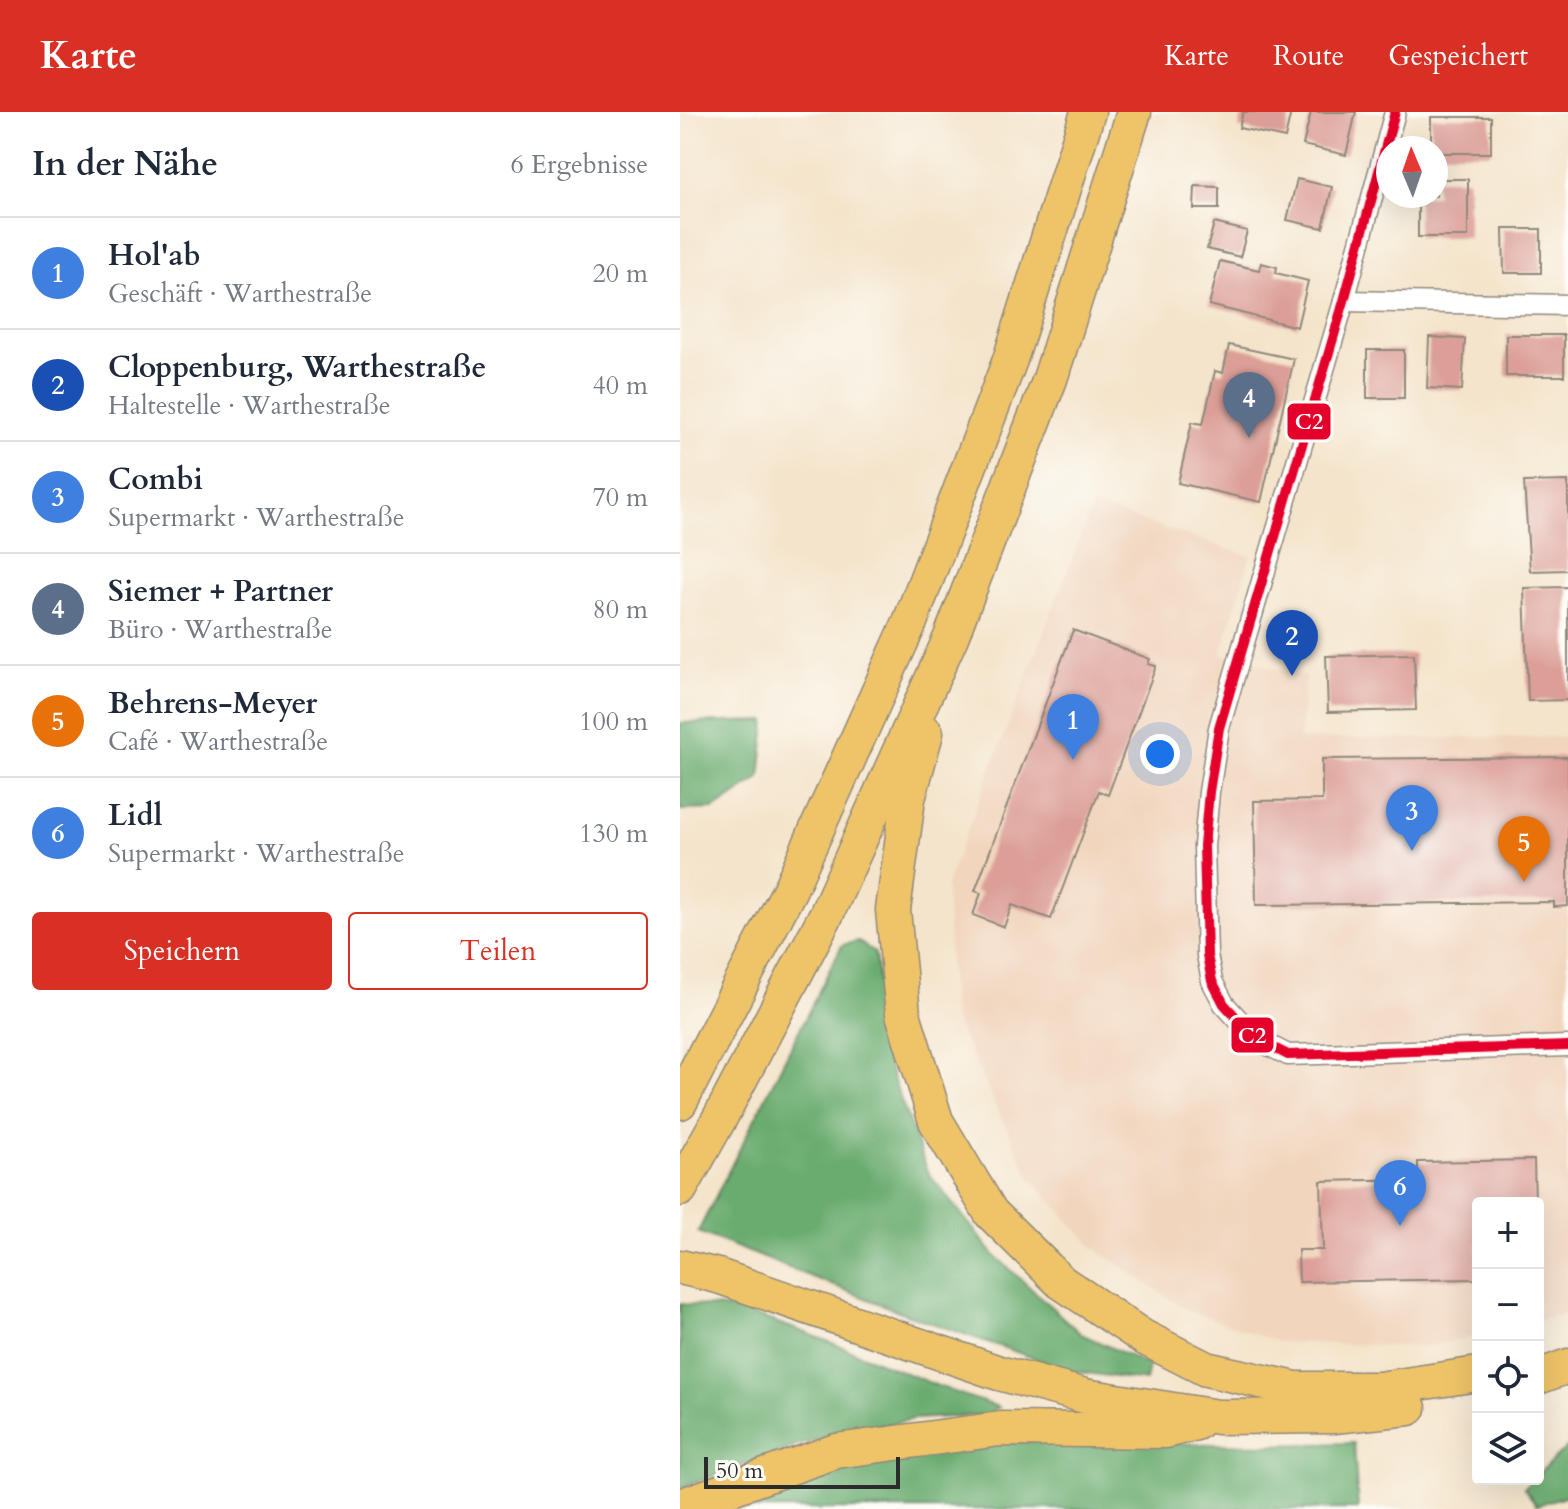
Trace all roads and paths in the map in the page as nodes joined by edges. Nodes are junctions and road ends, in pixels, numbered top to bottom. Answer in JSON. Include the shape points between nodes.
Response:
{"nodes":[{"id":1,"x":1088,"y":112,"type":"edge"},
{"id":2,"x":1134,"y":112,"type":"edge"},
{"id":3,"x":1395,"y":112,"type":"edge"},
{"id":4,"x":1344,"y":301,"type":"junction"},
{"id":5,"x":1568,"y":305,"type":"edge"},
{"id":6,"x":951,"y":637,"type":"junction"},
{"id":7,"x":1568,"y":1046,"type":"edge"},
{"id":8,"x":680,"y":1102,"type":"edge"},
{"id":9,"x":680,"y":1189,"type":"edge"},
{"id":10,"x":680,"y":1267,"type":"edge"},
{"id":11,"x":1568,"y":1354,"type":"edge"},
{"id":12,"x":1544,"y":1360,"type":"edge"},
{"id":13,"x":1568,"y":1366,"type":"edge"},
{"id":14,"x":1472,"y":1375,"type":"edge"},
{"id":15,"x":1544,"y":1375,"type":"edge"},
{"id":16,"x":1472,"y":1396,"type":"edge"},
{"id":17,"x":1218,"y":1417,"type":"junction"},
{"id":18,"x":680,"y":1506,"type":"edge"}],
"edges":[{"from":1,"to":8,"type":"highway","via":[[1010,360],[910,622],[790,889]]},
{"from":2,"to":6,"type":"highway","via":[[1050,379]]},
{"from":3,"to":4,"type":"street"},
{"from":4,"to":5,"type":"street"},
{"from":4,"to":7,"type":"street","via":[[1219,728],[1204,846],[1212,981],[1224,1004],[1256,1039],[1288,1055]]},
{"from":6,"to":9,"type":"highway","via":[[827,913]]},
{"from":6,"to":14,"type":"highway","via":[[908,799],[893,910],[903,1014],[936,1121],[991,1213],[1061,1282],[1143,1337],[1206,1369],[1296,1389],[1379,1389]]},
{"from":10,"to":17,"type":"highway","via":[[999,1373],[1085,1396]]},
{"from":11,"to":12,"type":"highway"},
{"from":13,"to":15,"type":"highway"},
{"from":16,"to":17,"type":"highway","via":[[1334,1416]]},
{"from":17,"to":18,"type":"highway","via":[[1165,1431],[1000,1429],[836,1451]]}]}
